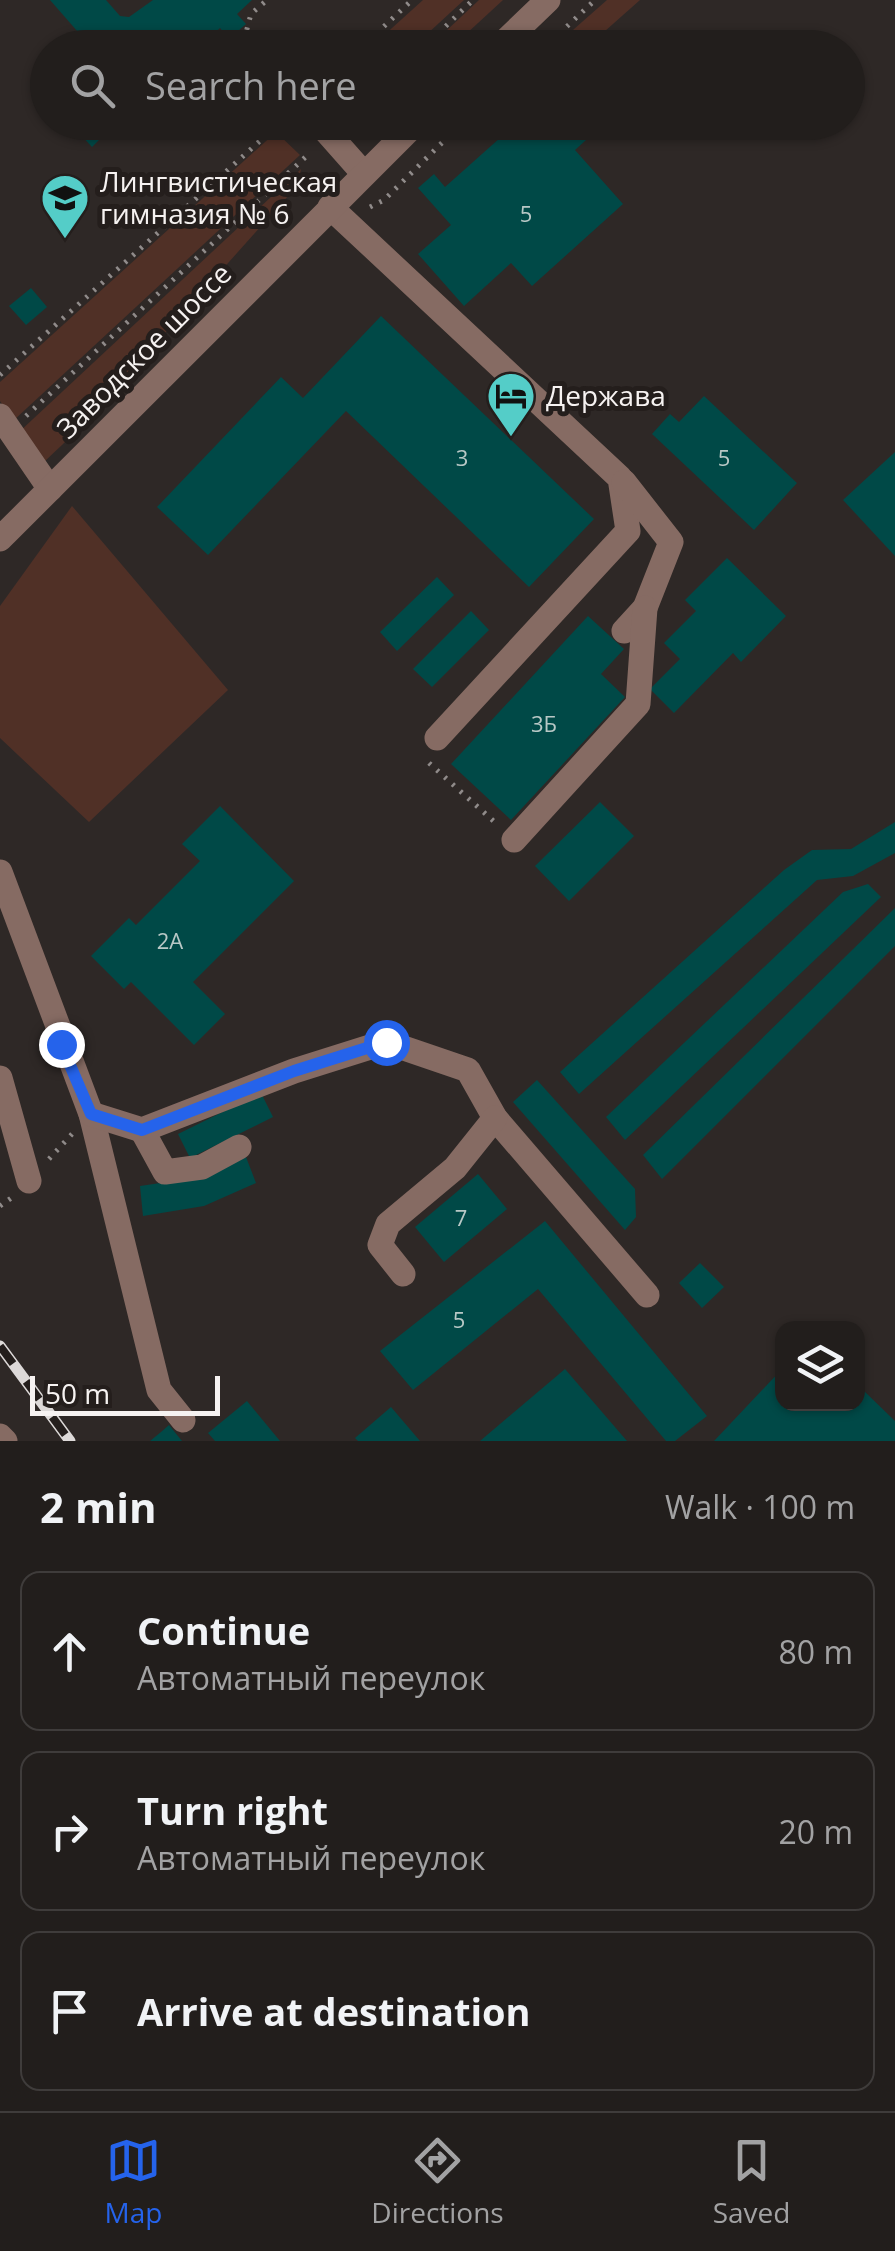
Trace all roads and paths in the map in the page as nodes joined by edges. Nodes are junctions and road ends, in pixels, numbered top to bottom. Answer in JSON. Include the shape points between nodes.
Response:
{"nodes":[{"id":1,"x":267,"y":0,"type":"edge"},
{"id":2,"x":412,"y":0,"type":"edge"},
{"id":3,"x":473,"y":0,"type":"edge"},
{"id":4,"x":548,"y":0,"type":"edge"},
{"id":5,"x":595,"y":0,"type":"edge"},
{"id":6,"x":247,"y":30,"type":"edge"},
{"id":7,"x":381,"y":30,"type":"edge"},
{"id":8,"x":441,"y":30,"type":"edge"},
{"id":9,"x":517,"y":30,"type":"edge"},
{"id":10,"x":563,"y":30,"type":"edge"},
{"id":11,"x":261,"y":140,"type":"edge"},
{"id":12,"x":311,"y":140,"type":"edge"},
{"id":13,"x":334,"y":140,"type":"edge"},
{"id":14,"x":399,"y":140,"type":"edge"},
{"id":15,"x":364,"y":174,"type":"junction"},
{"id":16,"x":330,"y":207,"type":"junction"},
{"id":17,"x":0,"y":375,"type":"edge"},
{"id":18,"x":3,"y":429,"type":"edge"},
{"id":19,"x":620,"y":478,"type":"junction"},
{"id":20,"x":50,"y":489,"type":"junction"},
{"id":21,"x":0,"y":539,"type":"edge"},
{"id":22,"x":645,"y":608,"type":"junction"},
{"id":23,"x":624,"y":630,"type":"dead end"},
{"id":24,"x":437,"y":738,"type":"joint"},
{"id":25,"x":514,"y":840,"type":"joint"},
{"id":26,"x":0,"y":872,"type":"edge"},
{"id":27,"x":9,"y":917,"type":"edge"},
{"id":28,"x":0,"y":1078,"type":"edge"},
{"id":29,"x":91,"y":1114,"type":"junction"},
{"id":30,"x":496,"y":1118,"type":"junction"},
{"id":31,"x":142,"y":1130,"type":"junction"},
{"id":32,"x":239,"y":1148,"type":"dead end"},
{"id":33,"x":29,"y":1180,"type":"dead end"},
{"id":34,"x":403,"y":1274,"type":"dead end"},
{"id":35,"x":648,"y":1294,"type":"dead end"},
{"id":36,"x":183,"y":1420,"type":"dead end"}],
"edges":[{"from":1,"to":6,"type":"path","via":[[251,14]]},
{"from":2,"to":7,"type":"path"},
{"from":3,"to":8,"type":"path"},
{"from":4,"to":9,"type":"street"},
{"from":5,"to":10,"type":"path"},
{"from":11,"to":17,"type":"path"},
{"from":12,"to":18,"type":"path"},
{"from":13,"to":15,"type":"street"},
{"from":14,"to":15,"type":"street","name":"Заводское шоссе"},
{"from":15,"to":16,"type":"street","name":"Заводское шоссе"},
{"from":16,"to":19,"type":"street"},
{"from":16,"to":20,"type":"street","name":"Заводское шоссе"},
{"from":18,"to":20,"type":"street"},
{"from":19,"to":22,"type":"street","via":[[671,542]]},
{"from":19,"to":24,"type":"street","via":[[628,530]]},
{"from":20,"to":21,"type":"street","name":"Заводское шоссе"},
{"from":22,"to":23,"type":"street"},
{"from":22,"to":25,"type":"street","via":[[638,704]]},
{"from":24,"to":25,"type":"path","via":[[422,757]]},
{"from":26,"to":27,"type":"street"},
{"from":27,"to":29,"type":"street"},
{"from":28,"to":33,"type":"street"},
{"from":29,"to":31,"type":"street"},
{"from":29,"to":36,"type":"street","via":[[160,1390]]},
{"from":30,"to":31,"type":"street","via":[[468,1070],[386,1042]]},
{"from":30,"to":34,"type":"street","via":[[455,1168],[388,1224],[380,1245]]},
{"from":30,"to":35,"type":"street"},
{"from":31,"to":32,"type":"street","via":[[165,1172],[202,1167]]}]}
